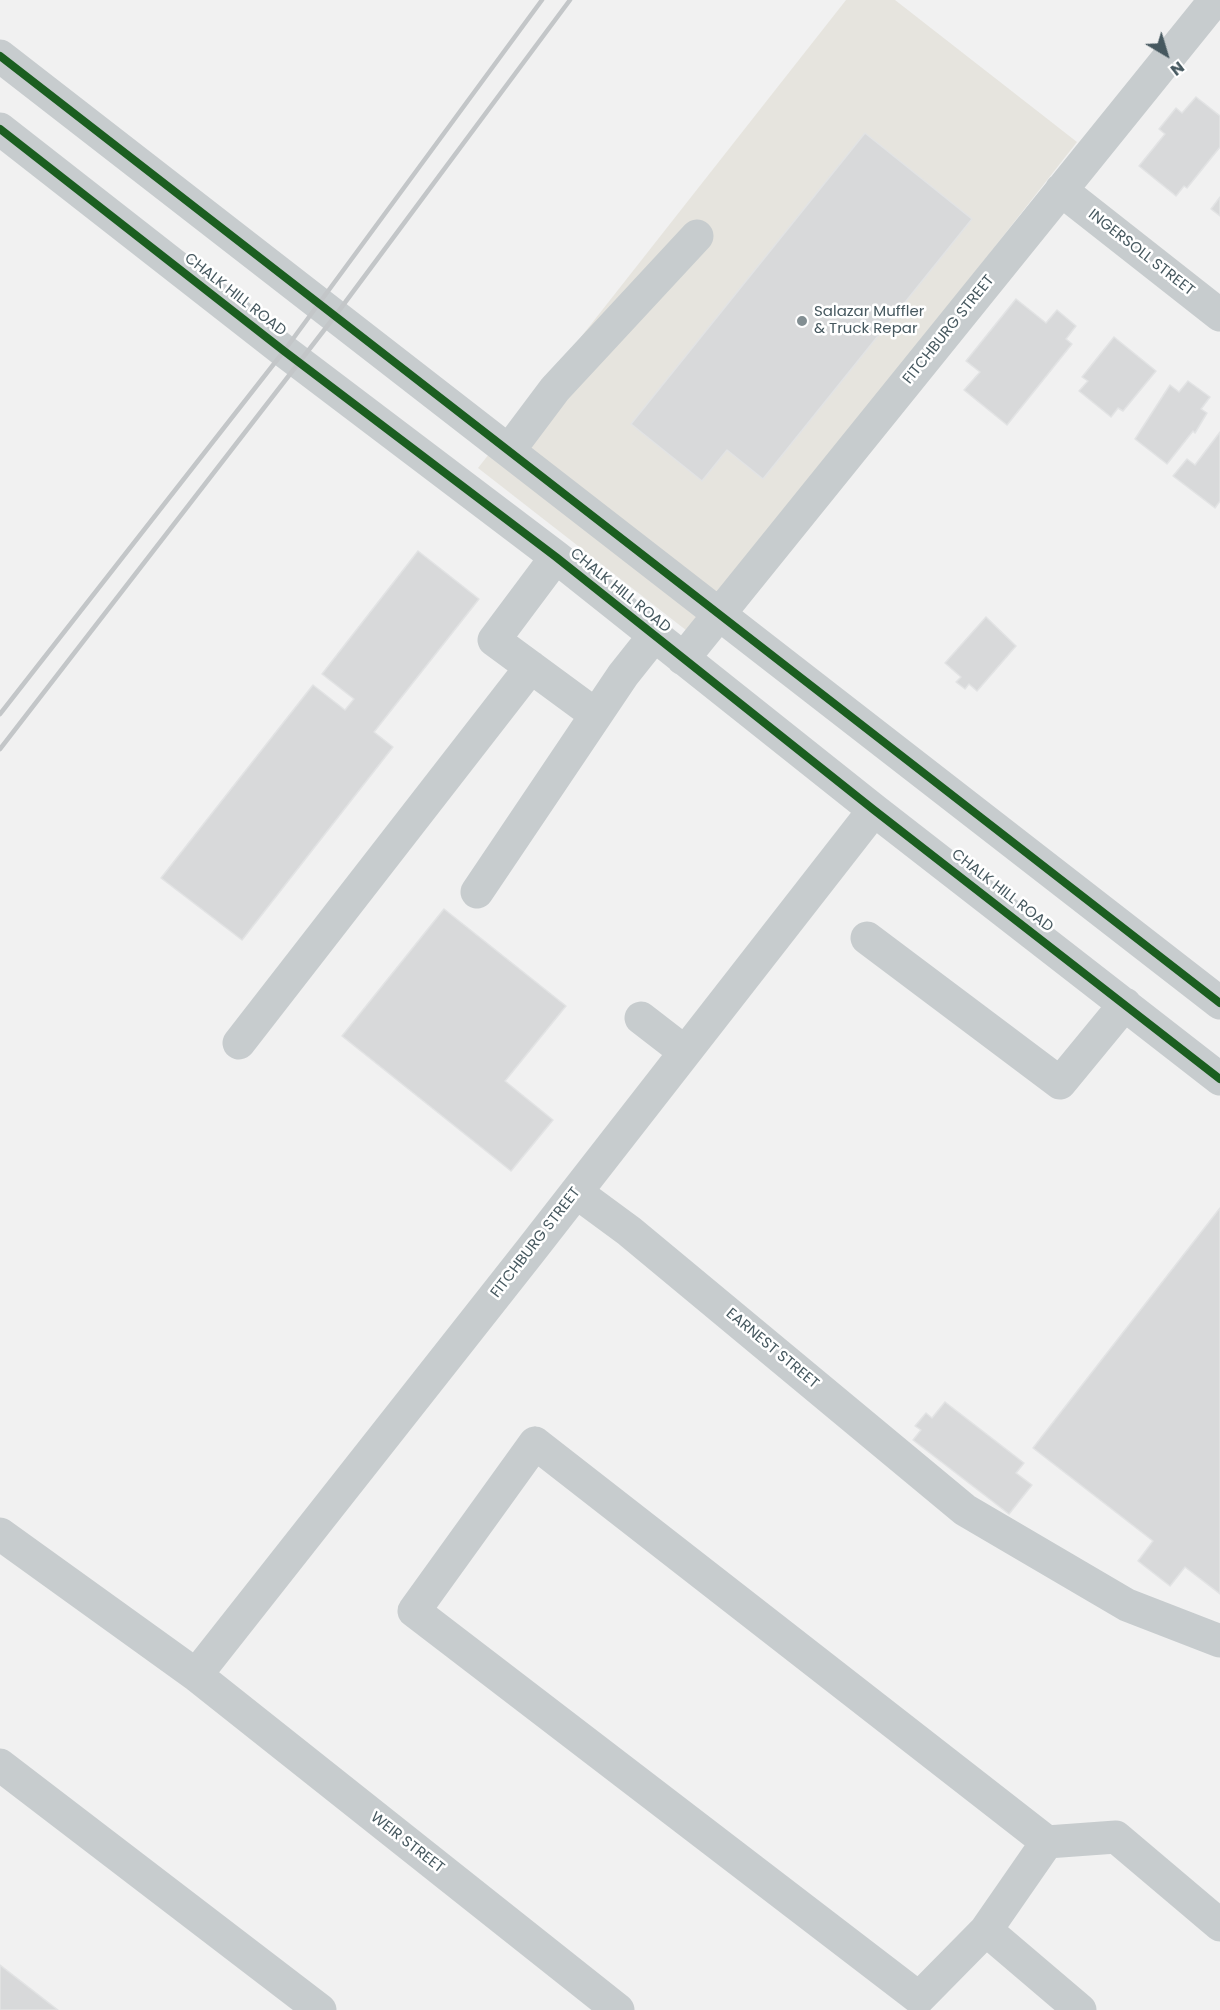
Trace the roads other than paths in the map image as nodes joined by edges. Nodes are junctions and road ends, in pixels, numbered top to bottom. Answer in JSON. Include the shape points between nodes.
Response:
{"nodes":[{"id":1,"x":1215,"y":0,"type":"edge"},
{"id":2,"x":0,"y":56,"type":"edge"},
{"id":3,"x":0,"y":129,"type":"edge"},
{"id":4,"x":1061,"y":190,"type":"junction"},
{"id":5,"x":697,"y":236,"type":"dead end"},
{"id":6,"x":1220,"y":315,"type":"edge"},
{"id":7,"x":510,"y":449,"type":"junction"},
{"id":8,"x":556,"y":557,"type":"junction"},
{"id":9,"x":719,"y":615,"type":"junction"},
{"id":10,"x":654,"y":636,"type":"junction"},
{"id":11,"x":683,"y":659,"type":"junction"},
{"id":12,"x":531,"y":667,"type":"junction"},
{"id":13,"x":596,"y":715,"type":"junction"},
{"id":14,"x":874,"y":810,"type":"junction"},
{"id":15,"x":477,"y":892,"type":"dead end"},
{"id":16,"x":867,"y":938,"type":"dead end"},
{"id":17,"x":1220,"y":1003,"type":"edge"},
{"id":18,"x":1125,"y":1004,"type":"junction"},
{"id":19,"x":641,"y":1018,"type":"dead end"},
{"id":20,"x":239,"y":1043,"type":"dead end"},
{"id":21,"x":685,"y":1052,"type":"junction"},
{"id":22,"x":1220,"y":1079,"type":"edge"},
{"id":23,"x":576,"y":1192,"type":"junction"},
{"id":24,"x":0,"y":1534,"type":"edge"},
{"id":25,"x":1220,"y":1641,"type":"edge"},
{"id":26,"x":196,"y":1675,"type":"junction"},
{"id":27,"x":0,"y":1765,"type":"edge"},
{"id":28,"x":1047,"y":1842,"type":"junction"},
{"id":29,"x":1220,"y":1925,"type":"edge"},
{"id":30,"x":986,"y":1930,"type":"junction"},
{"id":31,"x":320,"y":2010,"type":"edge"},
{"id":32,"x":618,"y":2010,"type":"edge"},
{"id":33,"x":1080,"y":2010,"type":"edge"}],
"edges":[{"from":1,"to":4,"type":"street","name":"FITCHBURG STREET"},
{"from":2,"to":7,"type":"street"},
{"from":3,"to":8,"type":"street","name":"CHALK HILL ROAD"},
{"from":4,"to":6,"type":"street","name":"INGERSOLL STREET"},
{"from":4,"to":9,"type":"street","name":"FITCHBURG STREET"},
{"from":5,"to":7,"type":"street","via":[[555,389]]},
{"from":7,"to":9,"type":"street"},
{"from":8,"to":10,"type":"street","name":"CHALK HILL ROAD"},
{"from":8,"to":12,"type":"street","via":[[494,640]]},
{"from":9,"to":11,"type":"street","name":"FITCHBURG STREET"},
{"from":9,"to":17,"type":"street"},
{"from":10,"to":11,"type":"street","name":"CHALK HILL ROAD"},
{"from":10,"to":13,"type":"street"},
{"from":11,"to":14,"type":"street","name":"CHALK HILL ROAD"},
{"from":12,"to":13,"type":"street"},
{"from":12,"to":20,"type":"street"},
{"from":13,"to":15,"type":"street"},
{"from":14,"to":18,"type":"street","name":"CHALK HILL ROAD"},
{"from":14,"to":21,"type":"street","name":"FITCHBURG STREET"},
{"from":16,"to":18,"type":"street","via":[[1060,1083]]},
{"from":18,"to":22,"type":"street","name":"CHALK HILL ROAD"},
{"from":19,"to":21,"type":"street"},
{"from":21,"to":23,"type":"street","name":"FITCHBURG STREET"},
{"from":23,"to":25,"type":"street","name":"EARNEST STREET","via":[[629,1231],[965,1510],[1126,1605]]},
{"from":23,"to":26,"type":"street","name":"FITCHBURG STREET"},
{"from":24,"to":26,"type":"street","name":"WEIR STREET"},
{"from":26,"to":32,"type":"street","name":"WEIR STREET"},
{"from":27,"to":31,"type":"street"},
{"from":28,"to":29,"type":"street","via":[[1116,1837]]},
{"from":28,"to":30,"type":"street"},
{"from":28,"to":30,"type":"street","via":[[535,1443],[414,1611],[919,1998]]},
{"from":30,"to":33,"type":"street"}]}
